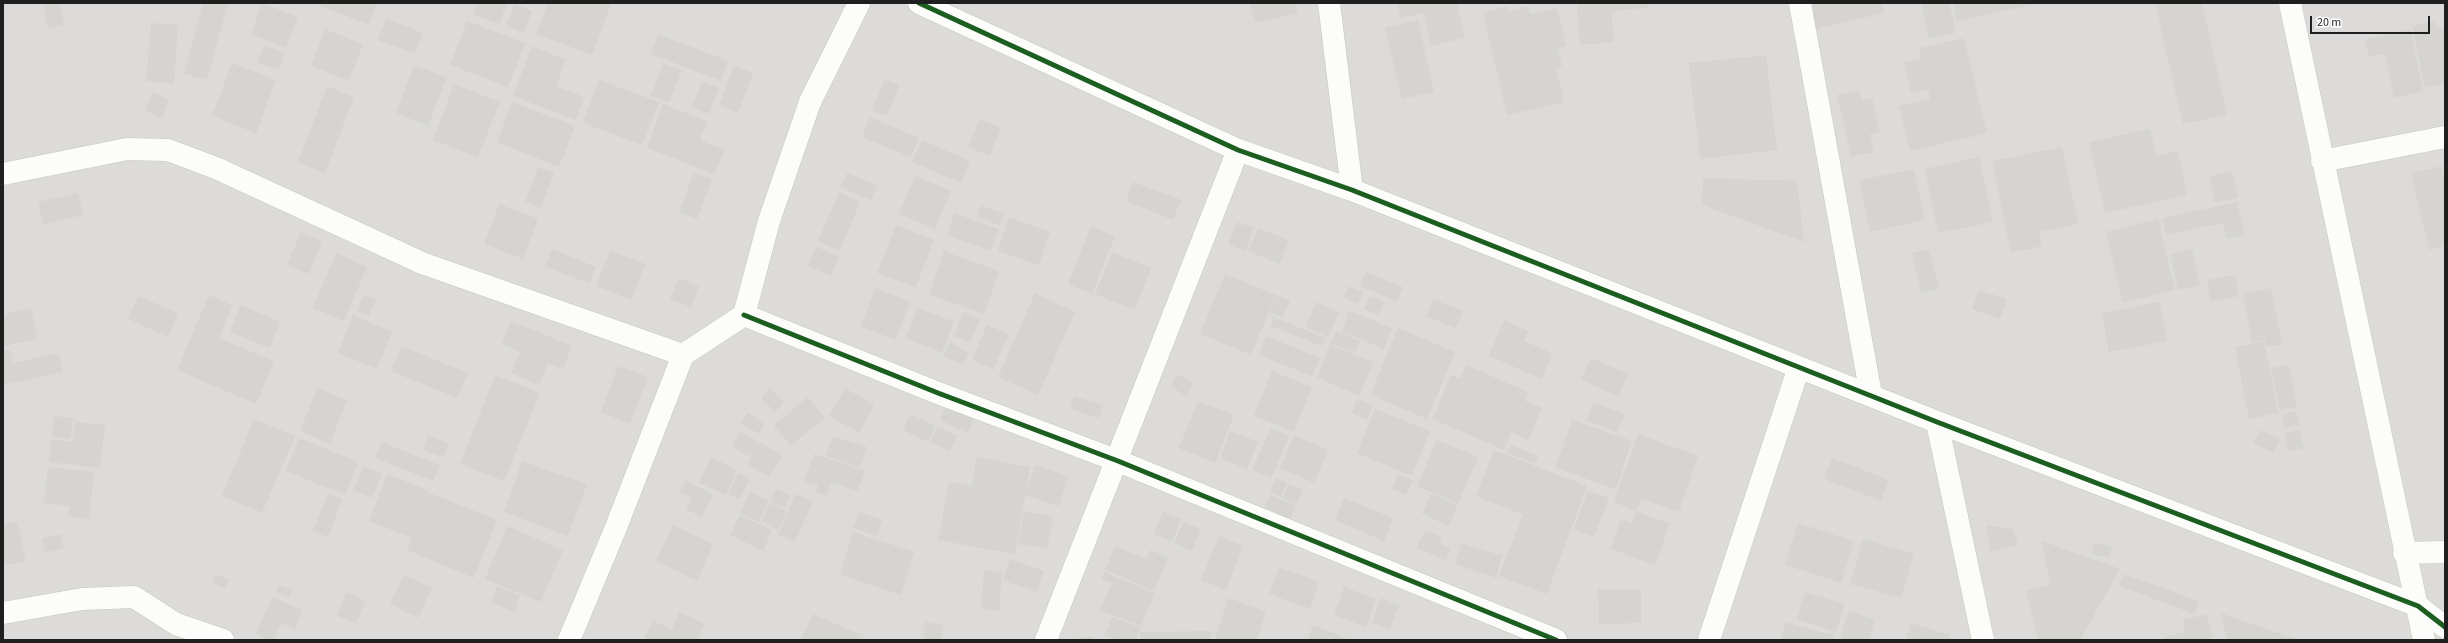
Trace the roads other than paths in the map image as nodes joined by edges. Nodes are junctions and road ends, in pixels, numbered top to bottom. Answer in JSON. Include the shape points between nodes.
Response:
{"nodes":[{"id":1,"x":859,"y":3,"type":"edge"},
{"id":2,"x":1328,"y":3,"type":"edge"},
{"id":3,"x":1800,"y":3,"type":"edge"},
{"id":4,"x":2290,"y":3,"type":"edge"},
{"id":5,"x":923,"y":4,"type":"edge"},
{"id":6,"x":2445,"y":137,"type":"edge"},
{"id":7,"x":1238,"y":150,"type":"junction"},
{"id":8,"x":2322,"y":161,"type":"junction"},
{"id":9,"x":3,"y":174,"type":"edge"},
{"id":10,"x":1352,"y":190,"type":"junction"},
{"id":11,"x":744,"y":315,"type":"junction"},
{"id":12,"x":683,"y":355,"type":"junction"},
{"id":13,"x":1799,"y":367,"type":"junction"},
{"id":14,"x":1871,"y":395,"type":"junction"},
{"id":15,"x":1938,"y":422,"type":"junction"},
{"id":16,"x":1118,"y":461,"type":"junction"},
{"id":17,"x":2445,"y":552,"type":"edge"},
{"id":18,"x":2404,"y":554,"type":"junction"},
{"id":19,"x":2418,"y":606,"type":"junction"},
{"id":20,"x":3,"y":613,"type":"edge"},
{"id":21,"x":2445,"y":626,"type":"edge"},
{"id":22,"x":223,"y":640,"type":"edge"},
{"id":23,"x":569,"y":640,"type":"edge"},
{"id":24,"x":1046,"y":640,"type":"edge"},
{"id":25,"x":1556,"y":640,"type":"edge"},
{"id":26,"x":1709,"y":640,"type":"edge"},
{"id":27,"x":1983,"y":640,"type":"edge"},
{"id":28,"x":2424,"y":640,"type":"edge"}],
"edges":[{"from":1,"to":11,"type":"street","via":[[810,102],[769,221]]},
{"from":2,"to":10,"type":"street"},
{"from":3,"to":14,"type":"street"},
{"from":4,"to":8,"type":"street"},
{"from":5,"to":7,"type":"street"},
{"from":6,"to":8,"type":"street"},
{"from":7,"to":10,"type":"street"},
{"from":7,"to":16,"type":"street"},
{"from":8,"to":18,"type":"street"},
{"from":9,"to":12,"type":"street","via":[[127,149],[168,150],[216,168],[422,263]]},
{"from":10,"to":13,"type":"street"},
{"from":11,"to":12,"type":"street"},
{"from":11,"to":16,"type":"street","via":[[938,393]]},
{"from":12,"to":23,"type":"street"},
{"from":13,"to":14,"type":"street"},
{"from":13,"to":26,"type":"street"},
{"from":14,"to":15,"type":"street"},
{"from":15,"to":19,"type":"street"},
{"from":15,"to":27,"type":"street"},
{"from":16,"to":24,"type":"street"},
{"from":16,"to":25,"type":"street"},
{"from":17,"to":18,"type":"street"},
{"from":18,"to":19,"type":"street"},
{"from":19,"to":21,"type":"street"},
{"from":19,"to":28,"type":"street"},
{"from":20,"to":22,"type":"street","via":[[82,599],[134,598],[176,624]]}]}
